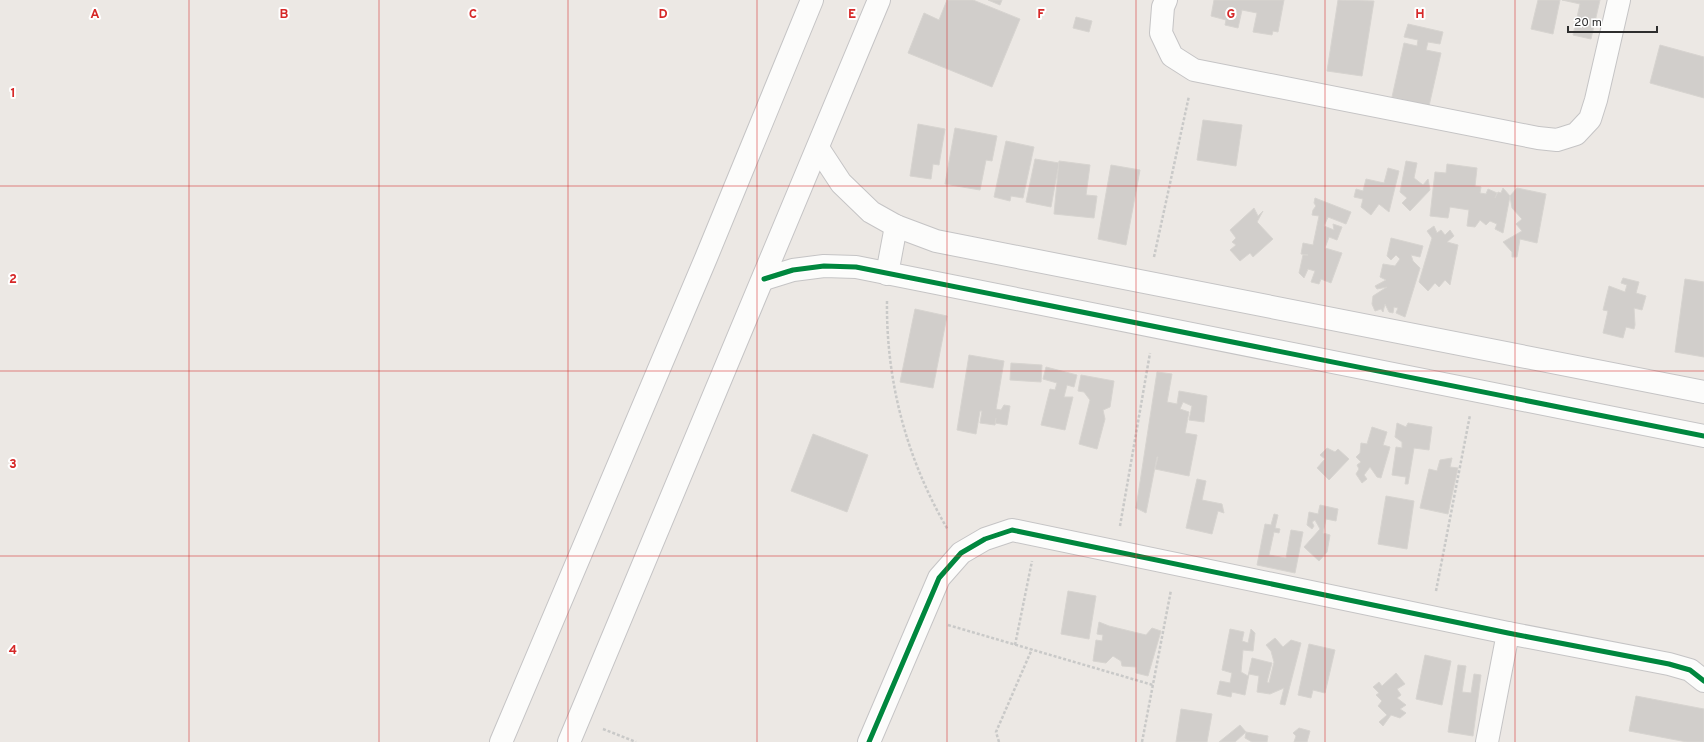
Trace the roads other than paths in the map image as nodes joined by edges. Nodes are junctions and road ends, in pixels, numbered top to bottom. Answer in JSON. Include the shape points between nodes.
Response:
{"nodes":[{"id":1,"x":812,"y":0,"type":"edge"},
{"id":2,"x":879,"y":0,"type":"edge"},
{"id":3,"x":1166,"y":0,"type":"edge"},
{"id":4,"x":1619,"y":0,"type":"edge"},
{"id":5,"x":818,"y":148,"type":"junction"},
{"id":6,"x":896,"y":226,"type":"junction"},
{"id":7,"x":887,"y":274,"type":"junction"},
{"id":8,"x":764,"y":279,"type":"junction"},
{"id":9,"x":1704,"y":392,"type":"edge"},
{"id":10,"x":1704,"y":436,"type":"edge"},
{"id":11,"x":1508,"y":633,"type":"junction"},
{"id":12,"x":1704,"y":681,"type":"edge"},
{"id":13,"x":501,"y":742,"type":"edge"},
{"id":14,"x":569,"y":742,"type":"edge"},
{"id":15,"x":869,"y":742,"type":"edge"},
{"id":16,"x":1487,"y":742,"type":"edge"}],
"edges":[{"from":1,"to":13,"type":"street"},
{"from":2,"to":5,"type":"street"},
{"from":3,"to":4,"type":"street","via":[[1160,33],[1172,56],[1194,70],[1558,140],[1576,134],[1590,119]]},
{"from":5,"to":6,"type":"street","via":[[841,183],[871,212]]},
{"from":5,"to":8,"type":"street"},
{"from":6,"to":7,"type":"street"},
{"from":6,"to":9,"type":"street","via":[[936,241]]},
{"from":7,"to":8,"type":"street","via":[[856,267],[824,266],[793,270]]},
{"from":7,"to":10,"type":"street"},
{"from":8,"to":14,"type":"street"},
{"from":11,"to":12,"type":"street","via":[[1670,664],[1690,670]]},
{"from":11,"to":15,"type":"street","via":[[1012,530],[985,539],[961,553],[939,578]]},
{"from":11,"to":16,"type":"street"}]}
